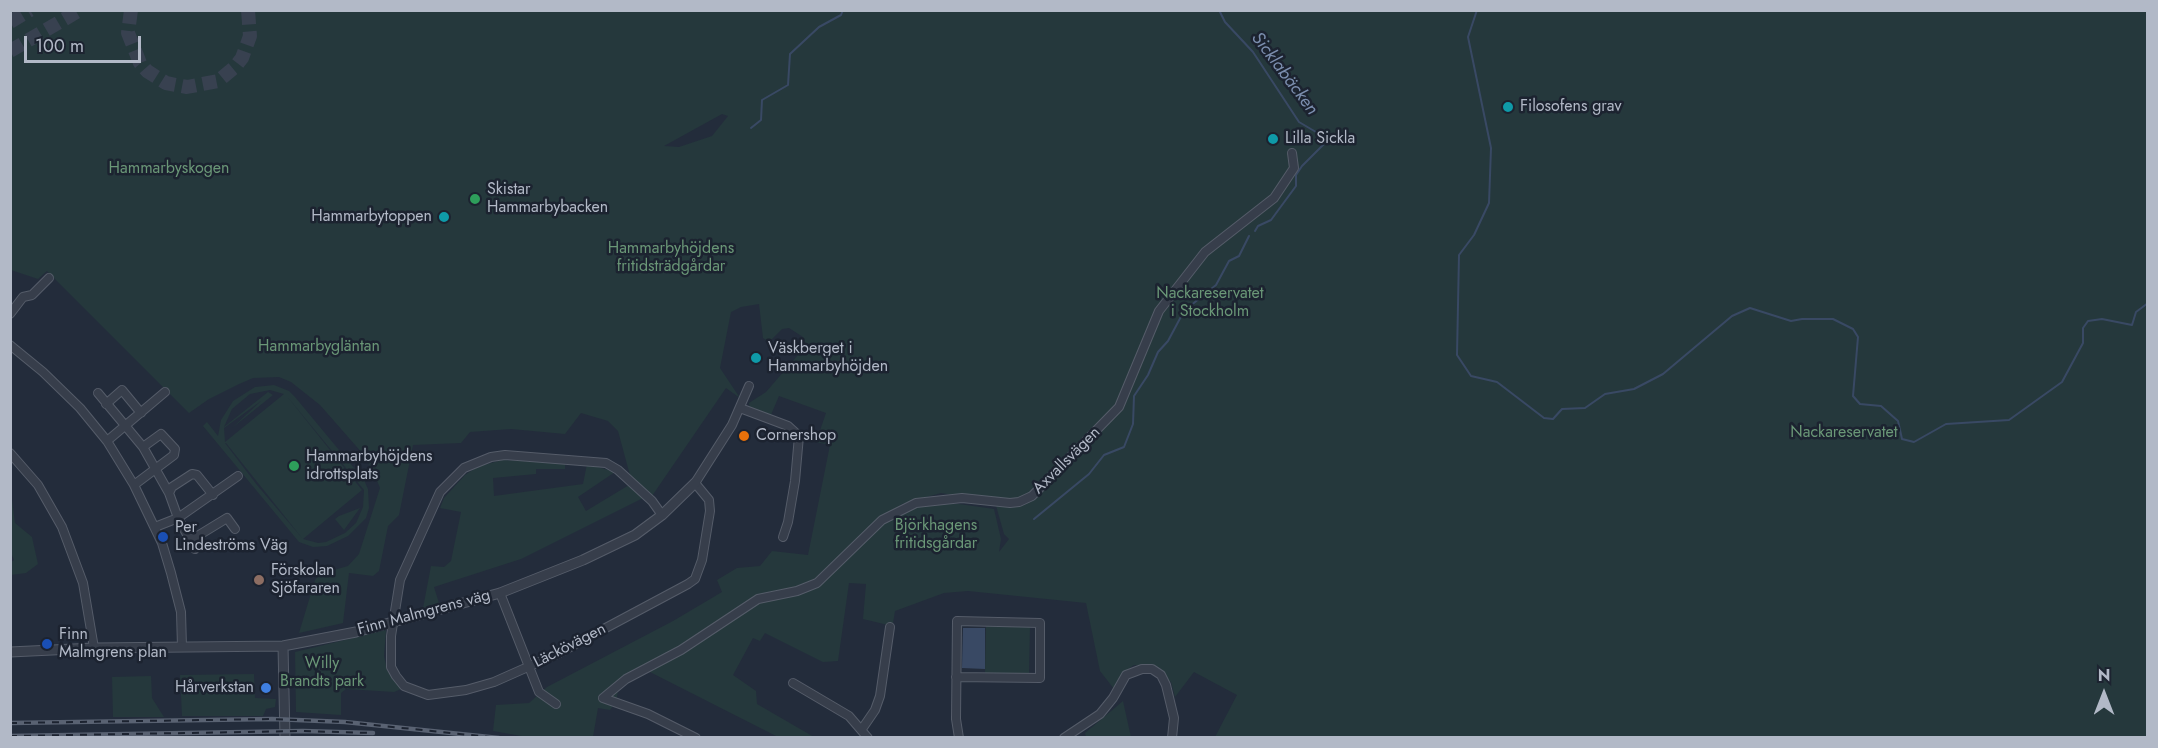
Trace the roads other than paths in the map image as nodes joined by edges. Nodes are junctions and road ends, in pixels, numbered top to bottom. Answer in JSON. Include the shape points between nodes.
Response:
{"nodes":[{"id":1,"x":1292,"y":153,"type":"dead end"},
{"id":2,"x":49,"y":278,"type":"dead end"},
{"id":3,"x":10,"y":314,"type":"edge"},
{"id":4,"x":10,"y":345,"type":"edge"},
{"id":5,"x":748,"y":386,"type":"dead end"},
{"id":6,"x":165,"y":392,"type":"dead end"},
{"id":7,"x":98,"y":393,"type":"dead end"},
{"id":8,"x":106,"y":404,"type":"junction"},
{"id":9,"x":740,"y":408,"type":"junction"},
{"id":10,"x":141,"y":413,"type":"junction"},
{"id":11,"x":126,"y":427,"type":"junction"},
{"id":12,"x":107,"y":441,"type":"junction"},
{"id":13,"x":143,"y":447,"type":"junction"},
{"id":14,"x":10,"y":453,"type":"edge"},
{"id":15,"x":155,"y":469,"type":"junction"},
{"id":16,"x":238,"y":476,"type":"dead end"},
{"id":17,"x":695,"y":483,"type":"junction"},
{"id":18,"x":134,"y":485,"type":"junction"},
{"id":19,"x":169,"y":493,"type":"junction"},
{"id":20,"x":213,"y":495,"type":"junction"},
{"id":21,"x":662,"y":515,"type":"junction"},
{"id":22,"x":178,"y":518,"type":"junction"},
{"id":23,"x":155,"y":527,"type":"junction"},
{"id":24,"x":235,"y":529,"type":"dead end"},
{"id":25,"x":783,"y":537,"type":"dead end"},
{"id":26,"x":191,"y":540,"type":"junction"},
{"id":27,"x":195,"y":549,"type":"dead end"},
{"id":28,"x":500,"y":592,"type":"junction"},
{"id":29,"x":393,"y":622,"type":"junction"},
{"id":30,"x":890,"y":627,"type":"dead end"},
{"id":31,"x":284,"y":646,"type":"junction"},
{"id":32,"x":182,"y":647,"type":"junction"},
{"id":33,"x":94,"y":648,"type":"junction"},
{"id":34,"x":10,"y":652,"type":"edge"},
{"id":35,"x":527,"y":668,"type":"junction"},
{"id":36,"x":956,"y":677,"type":"junction"},
{"id":37,"x":793,"y":683,"type":"dead end"},
{"id":38,"x":556,"y":704,"type":"dead end"},
{"id":39,"x":862,"y":729,"type":"junction"},
{"id":40,"x":285,"y":738,"type":"edge"},
{"id":41,"x":696,"y":738,"type":"edge"},
{"id":42,"x":868,"y":738,"type":"edge"},
{"id":43,"x":959,"y":738,"type":"edge"},
{"id":44,"x":1064,"y":738,"type":"edge"},
{"id":45,"x":1172,"y":738,"type":"edge"}],
"edges":[{"from":1,"to":41,"type":"street","name":"Axvallsvägen","via":[[1294,168],[1274,198],[1205,252],[1159,311],[1119,407],[1032,496],[1010,503],[962,498],[916,503],[876,525],[817,583],[758,600],[681,650],[626,679],[603,698],[648,714]]},
{"from":2,"to":3,"type":"street","via":[[32,295],[23,297]]},
{"from":4,"to":12,"type":"street","via":[[66,394]]},
{"from":5,"to":9,"type":"street","name":"Finn Malmgrens väg"},
{"from":6,"to":10,"type":"street"},
{"from":7,"to":8,"type":"street"},
{"from":8,"to":10,"type":"street","via":[[122,390]]},
{"from":8,"to":11,"type":"street"},
{"from":9,"to":17,"type":"street","name":"Finn Malmgrens väg"},
{"from":9,"to":25,"type":"street","via":[[788,426],[799,435],[795,481]]},
{"from":10,"to":11,"type":"street"},
{"from":11,"to":12,"type":"street"},
{"from":11,"to":13,"type":"street"},
{"from":12,"to":18,"type":"street"},
{"from":13,"to":15,"type":"street"},
{"from":13,"to":15,"type":"street","via":[[161,434],[175,449],[174,455]]},
{"from":14,"to":33,"type":"street","via":[[38,485],[62,527],[83,584]]},
{"from":15,"to":18,"type":"street"},
{"from":15,"to":19,"type":"street"},
{"from":16,"to":20,"type":"street"},
{"from":17,"to":21,"type":"street","name":"Finn Malmgrens väg"},
{"from":17,"to":35,"type":"street","name":"Läckövägen","via":[[709,500],[710,511],[695,579],[674,594]]},
{"from":18,"to":23,"type":"street"},
{"from":19,"to":20,"type":"street","via":[[192,474]]},
{"from":19,"to":22,"type":"street"},
{"from":20,"to":22,"type":"street"},
{"from":21,"to":28,"type":"street","name":"Finn Malmgrens väg","via":[[635,535],[583,560]]},
{"from":21,"to":29,"type":"street","name":"Läckövägen","via":[[652,501],[606,463],[505,455],[476,463],[459,472],[440,492],[400,579]]},
{"from":22,"to":23,"type":"street"},
{"from":22,"to":26,"type":"street"},
{"from":23,"to":32,"type":"street","via":[[177,593]]},
{"from":24,"to":26,"type":"street","via":[[227,518]]},
{"from":26,"to":27,"type":"street"},
{"from":28,"to":29,"type":"street","name":"Finn Malmgrens väg"},
{"from":28,"to":35,"type":"street"},
{"from":29,"to":31,"type":"street","name":"Finn Malmgrens väg"},
{"from":29,"to":35,"type":"street","name":"Läckövägen","via":[[391,667],[404,686],[421,693],[466,690]]},
{"from":30,"to":39,"type":"street","via":[[880,696]]},
{"from":31,"to":32,"type":"street","name":"Finn Malmgrens väg"},
{"from":31,"to":40,"type":"street"},
{"from":32,"to":33,"type":"street","name":"Finn Malmgrens väg"},
{"from":33,"to":34,"type":"street","name":"Finn Malmgrens väg"},
{"from":35,"to":38,"type":"street","via":[[539,692]]},
{"from":36,"to":36,"type":"street","via":[[1040,678],[1040,623],[957,621]]},
{"from":36,"to":43,"type":"street"},
{"from":37,"to":39,"type":"street","via":[[849,716]]},
{"from":39,"to":42,"type":"street"},
{"from":44,"to":45,"type":"street","via":[[1100,714],[1126,675],[1142,669],[1152,669],[1166,685],[1174,718]]}]}
